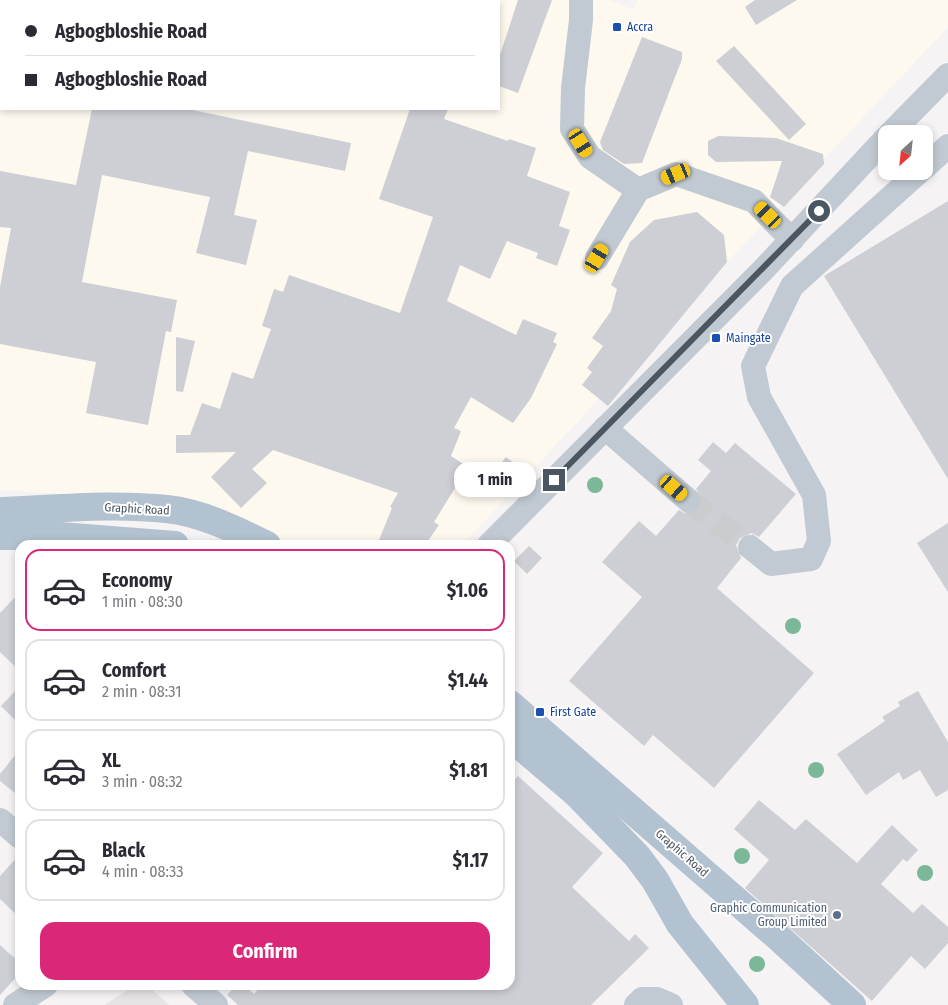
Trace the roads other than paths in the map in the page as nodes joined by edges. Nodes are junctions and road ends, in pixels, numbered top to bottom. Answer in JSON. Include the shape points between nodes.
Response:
{"nodes":[{"id":1,"x":581,"y":0,"type":"edge"},
{"id":2,"x":948,"y":75,"type":"edge"},
{"id":3,"x":899,"y":125,"type":"edge"},
{"id":4,"x":948,"y":146,"type":"edge"},
{"id":5,"x":878,"y":147,"type":"edge"},
{"id":6,"x":933,"y":160,"type":"edge"},
{"id":7,"x":910,"y":180,"type":"edge"},
{"id":8,"x":638,"y":190,"type":"junction"},
{"id":9,"x":792,"y":240,"type":"junction"},
{"id":10,"x":597,"y":258,"type":"dead end"},
{"id":11,"x":606,"y":428,"type":"junction"},
{"id":12,"x":688,"y":500,"type":"tunnel mouth"},
{"id":13,"x":0,"y":511,"type":"edge"},
{"id":14,"x":0,"y":536,"type":"edge"},
{"id":15,"x":111,"y":540,"type":"edge"},
{"id":16,"x":257,"y":540,"type":"edge"},
{"id":17,"x":494,"y":540,"type":"edge"},
{"id":18,"x":750,"y":547,"type":"tunnel mouth"},
{"id":19,"x":515,"y":708,"type":"edge"},
{"id":20,"x":515,"y":741,"type":"edge"},
{"id":21,"x":0,"y":820,"type":"edge"},
{"id":22,"x":15,"y":833,"type":"edge"},
{"id":23,"x":38,"y":990,"type":"edge"},
{"id":24,"x":199,"y":990,"type":"edge"},
{"id":25,"x":15,"y":1005,"type":"edge"},
{"id":26,"x":216,"y":1005,"type":"edge"},
{"id":27,"x":636,"y":1005,"type":"edge"},
{"id":28,"x":671,"y":1005,"type":"edge"},
{"id":29,"x":745,"y":1005,"type":"edge"},
{"id":30,"x":852,"y":1005,"type":"edge"}],
"edges":[{"from":1,"to":8,"type":"street","via":[[572,129],[590,157]]},
{"from":2,"to":3,"type":"street"},
{"from":4,"to":6,"type":"street"},
{"from":5,"to":9,"type":"street"},
{"from":7,"to":18,"type":"street","via":[[792,286],[753,366],[759,397],[814,495],[819,541],[811,559],[771,564]]},
{"from":8,"to":9,"type":"street","via":[[676,174],[724,189],[754,201]]},
{"from":8,"to":10,"type":"street"},
{"from":9,"to":11,"type":"street"},
{"from":11,"to":12,"type":"street"},
{"from":11,"to":17,"type":"street"},
{"from":13,"to":16,"type":"main road","name":"Graphic Road","via":[[104,507],[169,509],[223,524]]},
{"from":14,"to":15,"type":"main road"},
{"from":19,"to":30,"type":"main road","name":"Graphic Road"},
{"from":20,"to":29,"type":"main road","via":[[576,793],[637,856],[680,924]]},
{"from":21,"to":22,"type":"street"},
{"from":23,"to":25,"type":"street"},
{"from":24,"to":26,"type":"street"},
{"from":27,"to":28,"type":"street","via":[[642,999],[657,999]]}]}
